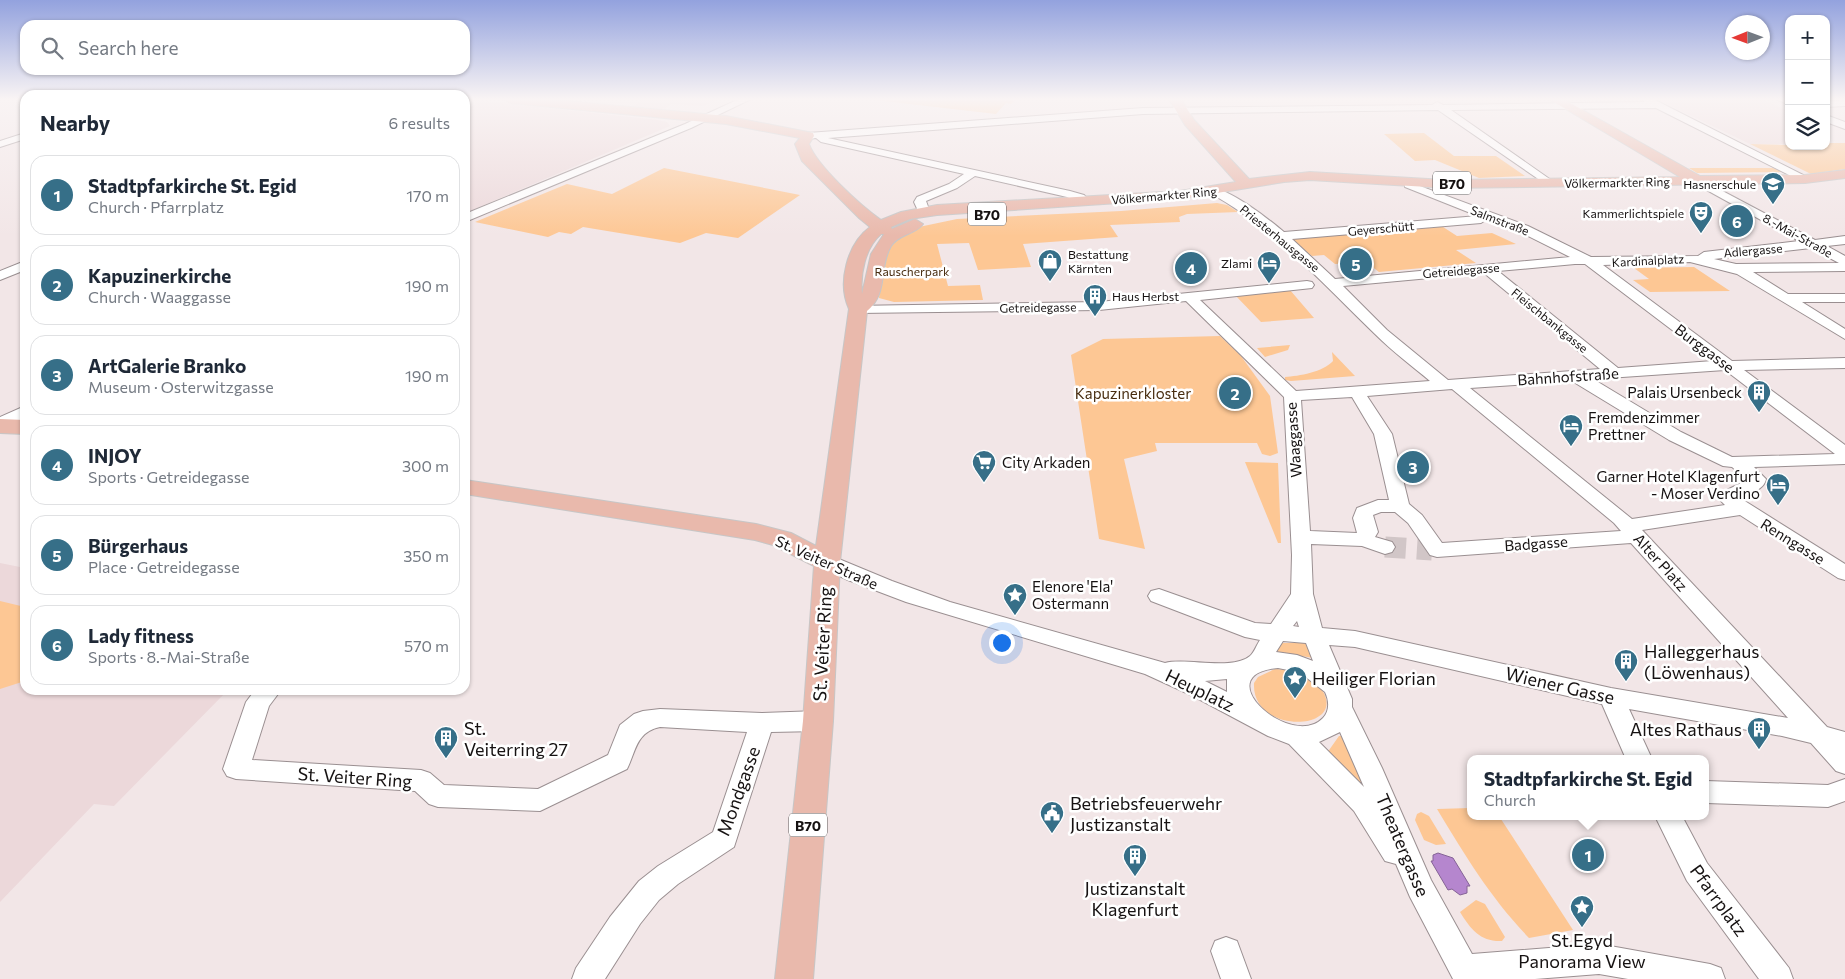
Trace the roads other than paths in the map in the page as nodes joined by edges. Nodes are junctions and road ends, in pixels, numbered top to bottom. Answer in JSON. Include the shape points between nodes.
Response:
{"nodes":[{"id":1,"x":641,"y":145,"type":"edge"},
{"id":2,"x":783,"y":145,"type":"edge"},
{"id":3,"x":802,"y":145,"type":"edge"},
{"id":4,"x":847,"y":145,"type":"edge"},
{"id":5,"x":1210,"y":145,"type":"edge"},
{"id":6,"x":1494,"y":145,"type":"edge"},
{"id":7,"x":1635,"y":145,"type":"edge"},
{"id":8,"x":1737,"y":145,"type":"edge"},
{"id":9,"x":1236,"y":170,"type":"junction"},
{"id":10,"x":973,"y":173,"type":"junction"},
{"id":11,"x":1845,"y":174,"type":"edge"},
{"id":12,"x":1805,"y":179,"type":"junction"},
{"id":13,"x":1268,"y":180,"type":"junction"},
{"id":14,"x":1698,"y":181,"type":"junction"},
{"id":15,"x":1547,"y":182,"type":"junction"},
{"id":16,"x":1403,"y":183,"type":"junction"},
{"id":17,"x":1296,"y":184,"type":"junction"},
{"id":18,"x":1245,"y":186,"type":"junction"},
{"id":19,"x":1219,"y":193,"type":"junction"},
{"id":20,"x":1084,"y":201,"type":"junction"},
{"id":21,"x":1070,"y":209,"type":"junction"},
{"id":22,"x":924,"y":212,"type":"junction"},
{"id":23,"x":470,"y":216,"type":"edge"},
{"id":24,"x":1481,"y":219,"type":"dead end"},
{"id":25,"x":886,"y":229,"type":"junction"},
{"id":26,"x":1280,"y":236,"type":"junction"},
{"id":27,"x":1845,"y":240,"type":"edge"},
{"id":28,"x":1814,"y":244,"type":"junction"},
{"id":29,"x":1690,"y":258,"type":"junction"},
{"id":30,"x":1589,"y":261,"type":"junction"},
{"id":31,"x":1845,"y":261,"type":"edge"},
{"id":32,"x":20,"y":267,"type":"edge"},
{"id":33,"x":1845,"y":267,"type":"edge"},
{"id":34,"x":1486,"y":268,"type":"junction"},
{"id":35,"x":1736,"y":268,"type":"junction"},
{"id":36,"x":0,"y":276,"type":"edge"},
{"id":37,"x":1333,"y":282,"type":"junction"},
{"id":38,"x":1307,"y":285,"type":"dead end"},
{"id":39,"x":1190,"y":298,"type":"junction"},
{"id":40,"x":1787,"y":298,"type":"junction"},
{"id":41,"x":1845,"y":298,"type":"edge"},
{"id":42,"x":858,"y":309,"type":"junction"},
{"id":43,"x":1845,"y":335,"type":"edge"},
{"id":44,"x":1407,"y":354,"type":"junction"},
{"id":45,"x":1845,"y":363,"type":"edge"},
{"id":46,"x":1728,"y":366,"type":"junction"},
{"id":47,"x":1614,"y":372,"type":"junction"},
{"id":48,"x":1574,"y":375,"type":"junction"},
{"id":49,"x":1449,"y":384,"type":"junction"},
{"id":50,"x":1414,"y":386,"type":"junction"},
{"id":51,"x":1356,"y":391,"type":"junction"},
{"id":52,"x":1292,"y":396,"type":"junction"},
{"id":53,"x":20,"y":414,"type":"edge"},
{"id":54,"x":0,"y":425,"type":"edge"},
{"id":55,"x":20,"y":427,"type":"edge"},
{"id":56,"x":1845,"y":453,"type":"edge"},
{"id":57,"x":1845,"y":459,"type":"edge"},
{"id":58,"x":1738,"y":463,"type":"junction"},
{"id":59,"x":470,"y":488,"type":"edge"},
{"id":60,"x":1400,"y":506,"type":"junction"},
{"id":61,"x":1741,"y":508,"type":"junction"},
{"id":62,"x":1632,"y":531,"type":"junction"},
{"id":63,"x":1300,"y":537,"type":"junction"},
{"id":64,"x":1364,"y":540,"type":"junction"},
{"id":65,"x":1385,"y":547,"type":"tunnel mouth"},
{"id":66,"x":827,"y":562,"type":"junction"},
{"id":67,"x":1845,"y":573,"type":"edge"},
{"id":68,"x":1302,"y":594,"type":"junction"},
{"id":69,"x":1159,"y":596,"type":"dead end"},
{"id":70,"x":1274,"y":633,"type":"junction"},
{"id":71,"x":1313,"y":635,"type":"junction"},
{"id":72,"x":1252,"y":665,"type":"junction"},
{"id":73,"x":1152,"y":667,"type":"junction"},
{"id":74,"x":265,"y":695,"type":"edge"},
{"id":75,"x":1611,"y":698,"type":"junction"},
{"id":76,"x":1338,"y":699,"type":"junction"},
{"id":77,"x":1251,"y":715,"type":"junction"},
{"id":78,"x":818,"y":722,"type":"junction"},
{"id":79,"x":762,"y":723,"type":"junction"},
{"id":80,"x":1818,"y":735,"type":"junction"},
{"id":81,"x":1297,"y":736,"type":"junction"},
{"id":82,"x":1845,"y":742,"type":"edge"},
{"id":83,"x":1637,"y":755,"type":"edge"},
{"id":84,"x":1845,"y":764,"type":"edge"},
{"id":85,"x":1709,"y":792,"type":"edge"},
{"id":86,"x":1836,"y":794,"type":"edge"},
{"id":87,"x":1670,"y":820,"type":"edge"},
{"id":88,"x":1420,"y":888,"type":"junction"},
{"id":89,"x":1226,"y":951,"type":"dead end"},
{"id":90,"x":1466,"y":975,"type":"edge"},
{"id":91,"x":587,"y":979,"type":"edge"},
{"id":92,"x":794,"y":979,"type":"edge"},
{"id":93,"x":1236,"y":979,"type":"edge"},
{"id":94,"x":1708,"y":979,"type":"edge"},
{"id":95,"x":1778,"y":979,"type":"edge"}],
"edges":[{"from":1,"to":23,"type":"street"},
{"from":2,"to":25,"type":"main road","via":[[859,222]]},
{"from":3,"to":25,"type":"main road","via":[[807,158],[864,215]]},
{"from":4,"to":10,"type":"street"},
{"from":5,"to":9,"type":"main road","number":"B70"},
{"from":6,"to":15,"type":"street"},
{"from":7,"to":14,"type":"main road"},
{"from":8,"to":12,"type":"street"},
{"from":9,"to":13,"type":"main road","number":"B70"},
{"from":9,"to":18,"type":"main road","number":"B70"},
{"from":10,"to":20,"type":"street","via":[[1070,194]]},
{"from":10,"to":22,"type":"street","via":[[953,186],[921,199]]},
{"from":11,"to":12,"type":"main road","name":"Völkermarkter Ring"},
{"from":12,"to":14,"type":"main road","name":"Völkermarkter Ring"},
{"from":13,"to":16,"type":"main road","number":"B70","via":[[1320,176]]},
{"from":13,"to":17,"type":"main road","number":"B70"},
{"from":13,"to":18,"type":"main road","number":"B70"},
{"from":14,"to":15,"type":"main road","name":"Völkermarkter Ring","number":"B70"},
{"from":14,"to":28,"type":"street","name":"8.-Mai-Straße"},
{"from":15,"to":16,"type":"main road","name":"Völkermarkter Ring","number":"B70","via":[[1452,187]]},
{"from":16,"to":17,"type":"main road","number":"B70"},
{"from":16,"to":30,"type":"street","name":"Salmstraße","via":[[1524,229]]},
{"from":17,"to":19,"type":"main road","number":"B70"},
{"from":18,"to":19,"type":"main road","name":"Völkermarkter Ring","number":"B70"},
{"from":19,"to":20,"type":"main road","name":"Völkermarkter Ring","number":"B70"},
{"from":19,"to":21,"type":"main road","name":"Völkermarkter Ring","number":"B70","via":[[1159,204]]},
{"from":19,"to":26,"type":"street","name":"Priesterhausgasse"},
{"from":20,"to":21,"type":"main road","name":"Völkermarkter Ring"},
{"from":20,"to":22,"type":"main road","name":"Völkermarkter Ring","number":"B70"},
{"from":21,"to":25,"type":"main road","name":"Völkermarkter Ring","number":"B70","via":[[959,215]]},
{"from":22,"to":25,"type":"main road","name":"Völkermarkter Ring","number":"B70"},
{"from":24,"to":26,"type":"street","name":"Geyerschütt"},
{"from":25,"to":42,"type":"main road","name":"St. Veiter Ring","number":"B70","via":[[875,246],[878,255],[869,300]]},
{"from":25,"to":42,"type":"main road","name":"St. Veiter Ring","number":"B70","via":[[861,246],[851,297]]},
{"from":26,"to":37,"type":"street","name":"Priesterhausgasse"},
{"from":27,"to":28,"type":"street","name":"Adlergasse"},
{"from":28,"to":29,"type":"street","name":"Adlergasse"},
{"from":28,"to":31,"type":"street","name":"8.-Mai-Straße"},
{"from":29,"to":30,"type":"street","name":"Kardinalplatz"},
{"from":29,"to":35,"type":"street","name":"Kardinalplatz"},
{"from":30,"to":34,"type":"street","name":"Getreidegasse"},
{"from":30,"to":46,"type":"street","name":"Burggasse"},
{"from":32,"to":36,"type":"street"},
{"from":33,"to":35,"type":"street"},
{"from":34,"to":37,"type":"street","name":"Getreidegasse"},
{"from":34,"to":47,"type":"street","name":"Fleischbankgasse"},
{"from":35,"to":40,"type":"street","name":"Kardinalplatz"},
{"from":37,"to":44,"type":"street","name":"Priesterhausgasse"},
{"from":38,"to":39,"type":"street","name":"Getreidegasse"},
{"from":39,"to":42,"type":"street","name":"Getreidegasse","via":[[1099,306]]},
{"from":39,"to":52,"type":"street","name":"Waaggasse"},
{"from":40,"to":41,"type":"street"},
{"from":40,"to":43,"type":"street","name":"Kardinalplatz"},
{"from":42,"to":66,"type":"main road","name":"St. Veiter Ring","number":"B70"},
{"from":44,"to":49,"type":"street","name":"Priesterhausgasse"},
{"from":44,"to":50,"type":"street","name":"Priesterhausgasse","via":[[1420,375]]},
{"from":45,"to":46,"type":"street","name":"Bahnhofstraße"},
{"from":46,"to":47,"type":"street","name":"Bahnhofstraße"},
{"from":46,"to":56,"type":"street","name":"Burggasse"},
{"from":47,"to":48,"type":"street","name":"Bahnhofstraße"},
{"from":48,"to":49,"type":"street","name":"Bahnhofstraße"},
{"from":48,"to":58,"type":"street","via":[[1675,436],[1719,458]]},
{"from":49,"to":50,"type":"street","name":"Bahnhofstraße"},
{"from":49,"to":62,"type":"street","name":"Alter Platz"},
{"from":50,"to":51,"type":"street","name":"Bahnhofstraße"},
{"from":51,"to":52,"type":"street","name":"Bahnhofstraße"},
{"from":51,"to":60,"type":"street","via":[[1383,434]]},
{"from":52,"to":63,"type":"street","name":"Waaggasse"},
{"from":53,"to":54,"type":"street"},
{"from":54,"to":55,"type":"main road"},
{"from":57,"to":58,"type":"street"},
{"from":58,"to":61,"type":"street","via":[[1757,480],[1730,496],[1730,500]]},
{"from":59,"to":66,"type":"main road","name":"St. Veiter Straße","via":[[756,532],[782,539]]},
{"from":60,"to":62,"type":"street","name":"Badgasse","via":[[1416,519],[1434,550]]},
{"from":60,"to":64,"type":"street","via":[[1378,506],[1364,512],[1368,532]]},
{"from":61,"to":62,"type":"street","name":"Badgasse"},
{"from":61,"to":67,"type":"street","name":"Renngasse"},
{"from":62,"to":80,"type":"street","name":"Alter Platz"},
{"from":63,"to":64,"type":"street"},
{"from":63,"to":68,"type":"street","name":"Waaggasse"},
{"from":64,"to":65,"type":"street"},
{"from":66,"to":73,"type":"street","name":"St. Veiter Straße","via":[[872,584],[962,614]]},
{"from":66,"to":78,"type":"main road","name":"St. Veiter Ring","number":"B70"},
{"from":68,"to":70,"type":"street","name":"Heuplatz","via":[[1291,614]]},
{"from":68,"to":71,"type":"street"},
{"from":69,"to":70,"type":"street","name":"Wiener Gasse","via":[[1240,627]]},
{"from":70,"to":71,"type":"street","name":"Wiener Gasse"},
{"from":70,"to":72,"type":"street","name":"Heuplatz"},
{"from":71,"to":75,"type":"street","name":"Wiener Gasse","via":[[1355,639]]},
{"from":71,"to":76,"type":"street"},
{"from":72,"to":73,"type":"street","name":"Heuplatz","via":[[1198,673]]},
{"from":72,"to":76,"type":"street","name":"Heuplatz","via":[[1286,660],[1301,664],[1315,670]]},
{"from":72,"to":77,"type":"street","name":"Heuplatz","via":[[1238,679],[1237,690],[1241,703]]},
{"from":73,"to":77,"type":"street","name":"Heuplatz"},
{"from":74,"to":79,"type":"street","name":"St. Veiter Ring","via":[[258,702],[236,769],[421,781],[438,796],[540,800],[618,762],[628,732],[643,721],[660,718]]},
{"from":75,"to":80,"type":"street","name":"Wiener Gasse","via":[[1782,726]]},
{"from":75,"to":83,"type":"street"},
{"from":76,"to":81,"type":"street","name":"Heuplatz","via":[[1338,720],[1328,730]]},
{"from":76,"to":88,"type":"street","name":"Theatergasse"},
{"from":77,"to":81,"type":"street","name":"Heuplatz","via":[[1272,728]]},
{"from":78,"to":79,"type":"street"},
{"from":78,"to":92,"type":"main road","name":"St. Veiter Ring","number":"B70"},
{"from":79,"to":91,"type":"street","name":"Mondgasse","via":[[724,839],[712,850],[660,881],[638,903]]},
{"from":80,"to":82,"type":"street","name":"Wiener Gasse"},
{"from":80,"to":84,"type":"street","name":"Alter Platz"},
{"from":81,"to":88,"type":"street","name":"Heuplatz","via":[[1364,803]]},
{"from":85,"to":86,"type":"street"},
{"from":87,"to":95,"type":"street","name":"Pfarrplatz","via":[[1697,872]]},
{"from":88,"to":90,"type":"street","name":"Theatergasse"},
{"from":89,"to":93,"type":"street"},
{"from":90,"to":94,"type":"street","via":[[1599,958]]}]}
